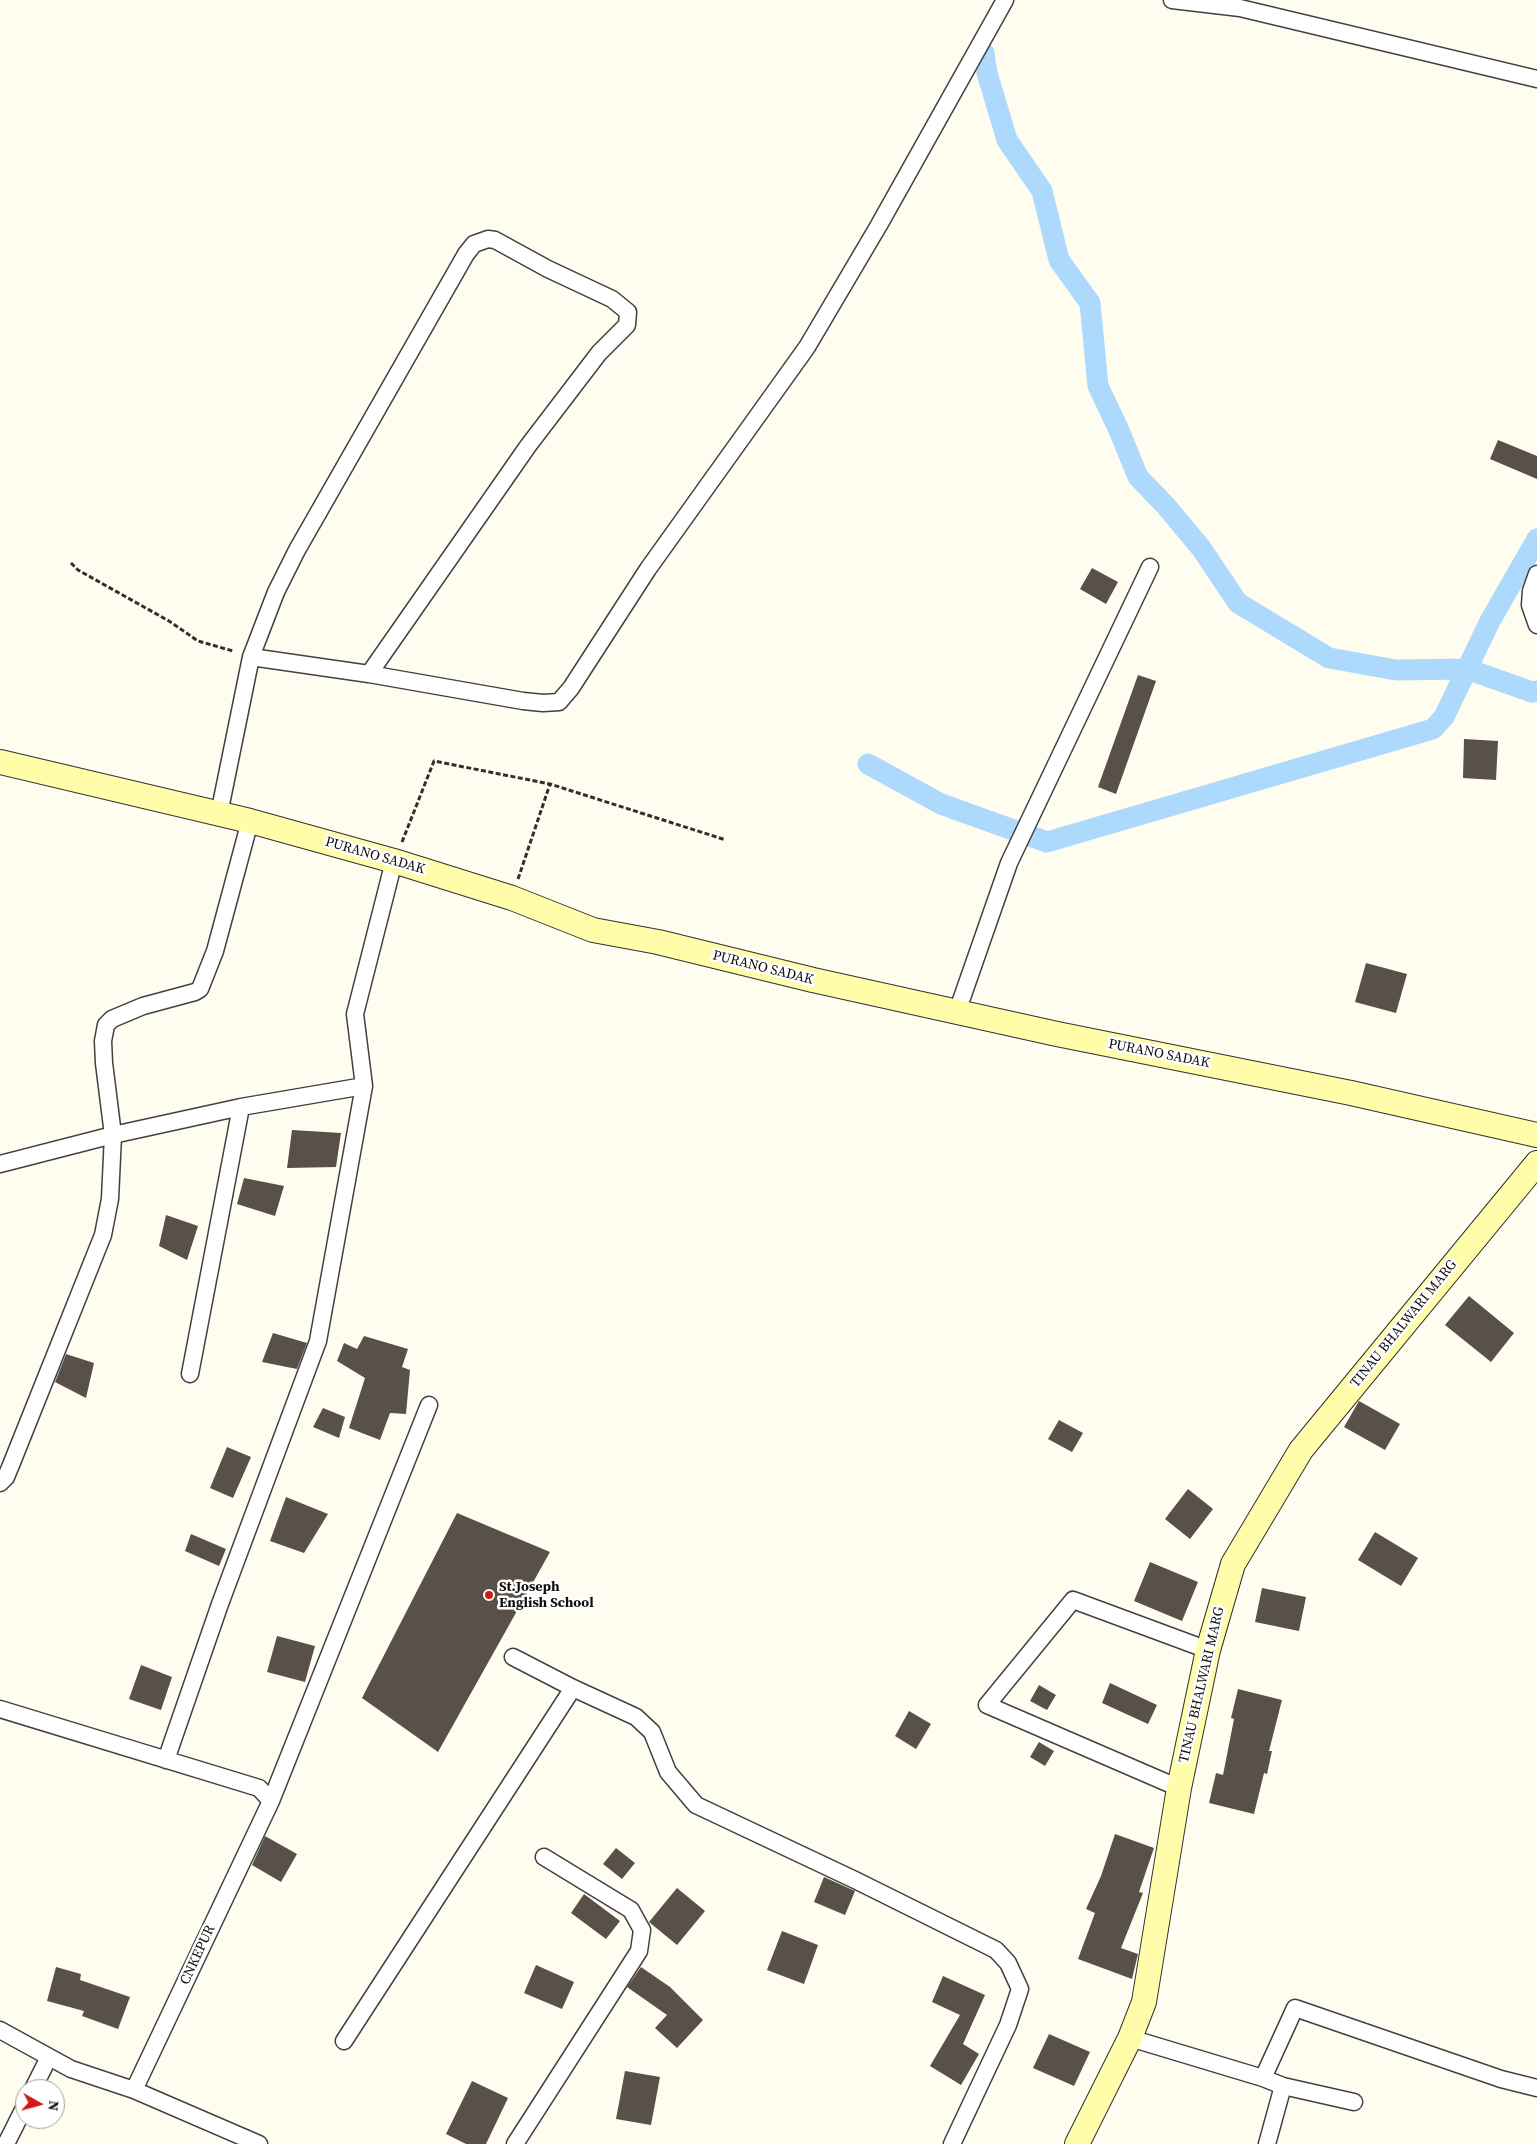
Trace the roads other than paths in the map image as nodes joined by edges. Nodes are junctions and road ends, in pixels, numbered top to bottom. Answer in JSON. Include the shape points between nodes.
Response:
{"nodes":[{"id":1,"x":1005,"y":0,"type":"edge"},
{"id":2,"x":1172,"y":0,"type":"edge"},
{"id":3,"x":1537,"y":79,"type":"edge"},
{"id":4,"x":1150,"y":567,"type":"dead end"},
{"id":5,"x":1537,"y":574,"type":"edge"},
{"id":6,"x":1537,"y":625,"type":"edge"},
{"id":7,"x":251,"y":657,"type":"junction"},
{"id":8,"x":369,"y":674,"type":"junction"},
{"id":9,"x":0,"y":762,"type":"edge"},
{"id":10,"x":219,"y":814,"type":"junction"},
{"id":11,"x":250,"y":821,"type":"junction"},
{"id":12,"x":394,"y":861,"type":"junction"},
{"id":13,"x":957,"y":1012,"type":"junction"},
{"id":14,"x":364,"y":1086,"type":"junction"},
{"id":15,"x":241,"y":1107,"type":"junction"},
{"id":16,"x":113,"y":1135,"type":"junction"},
{"id":17,"x":1537,"y":1135,"type":"edge"},
{"id":18,"x":1537,"y":1163,"type":"edge"},
{"id":19,"x":0,"y":1164,"type":"edge"},
{"id":20,"x":190,"y":1374,"type":"dead end"},
{"id":21,"x":429,"y":1404,"type":"dead end"},
{"id":22,"x":0,"y":1482,"type":"edge"},
{"id":23,"x":1208,"y":1650,"type":"junction"},
{"id":24,"x":513,"y":1657,"type":"dead end"},
{"id":25,"x":573,"y":1688,"type":"junction"},
{"id":26,"x":0,"y":1709,"type":"edge"},
{"id":27,"x":166,"y":1760,"type":"junction"},
{"id":28,"x":1179,"y":1788,"type":"junction"},
{"id":29,"x":271,"y":1800,"type":"junction"},
{"id":30,"x":544,"y":1857,"type":"dead end"},
{"id":31,"x":0,"y":2030,"type":"edge"},
{"id":32,"x":1130,"y":2038,"type":"junction"},
{"id":33,"x":344,"y":2041,"type":"dead end"},
{"id":34,"x":49,"y":2057,"type":"junction"},
{"id":35,"x":1263,"y":2078,"type":"junction"},
{"id":36,"x":38,"y":2079,"type":"edge"},
{"id":37,"x":1283,"y":2086,"type":"junction"},
{"id":38,"x":1537,"y":2088,"type":"edge"},
{"id":39,"x":134,"y":2090,"type":"junction"},
{"id":40,"x":1354,"y":2102,"type":"dead end"},
{"id":41,"x":15,"y":2126,"type":"edge"},
{"id":42,"x":6,"y":2144,"type":"edge"},
{"id":43,"x":259,"y":2144,"type":"edge"},
{"id":44,"x":515,"y":2144,"type":"edge"},
{"id":45,"x":952,"y":2144,"type":"edge"},
{"id":46,"x":1077,"y":2144,"type":"edge"},
{"id":47,"x":1268,"y":2144,"type":"edge"}],
"edges":[{"from":1,"to":8,"type":"street","via":[[807,347],[648,569],[559,702],[524,701]]},
{"from":2,"to":3,"type":"street","via":[[1240,8]]},
{"from":4,"to":13,"type":"street","via":[[1009,863]]},
{"from":5,"to":6,"type":"street","via":[[1530,605]]},
{"from":7,"to":8,"type":"street"},
{"from":7,"to":8,"type":"street","via":[[276,592],[297,550],[456,270],[474,244],[495,240],[612,298],[628,312],[628,325],[599,352],[528,446]]},
{"from":7,"to":10,"type":"street"},
{"from":9,"to":10,"type":"main road","name":"PURANO SADAK"},
{"from":10,"to":11,"type":"main road","name":"PURANO SADAK"},
{"from":11,"to":12,"type":"main road","name":"PURANO SADAK"},
{"from":11,"to":16,"type":"street","via":[[214,951],[200,989],[143,1006],[112,1019],[106,1025],[104,1063]]},
{"from":12,"to":13,"type":"main road","name":"PURANO SADAK","via":[[512,898],[593,930],[658,942]]},
{"from":12,"to":14,"type":"street","via":[[355,1014]]},
{"from":13,"to":17,"type":"main road","name":"PURANO SADAK"},
{"from":14,"to":15,"type":"street"},
{"from":14,"to":27,"type":"street","via":[[318,1341]]},
{"from":15,"to":16,"type":"street"},
{"from":15,"to":20,"type":"street"},
{"from":16,"to":19,"type":"street"},
{"from":16,"to":22,"type":"street","via":[[110,1199],[103,1235],[6,1477]]},
{"from":18,"to":23,"type":"main road","name":"TINAU BHALWARI MARG","via":[[1301,1450],[1233,1564]]},
{"from":21,"to":29,"type":"street","name":"CNKEPUR"},
{"from":23,"to":28,"type":"main road","name":"TINAU BHALWARI MARG"},
{"from":23,"to":28,"type":"street","via":[[1073,1600],[987,1705]]},
{"from":24,"to":25,"type":"street"},
{"from":25,"to":33,"type":"street"},
{"from":25,"to":45,"type":"street","via":[[636,1717],[652,1732],[668,1772],[696,1805],[996,1950],[1008,1963],[1020,1989],[1008,2025]]},
{"from":26,"to":27,"type":"street"},
{"from":27,"to":29,"type":"street","via":[[259,1788]]},
{"from":28,"to":32,"type":"main road","name":"TINAU BHALWARI MARG","via":[[1144,2002]]},
{"from":29,"to":39,"type":"street","name":"CNKEPUR"},
{"from":30,"to":44,"type":"street","via":[[631,1910],[642,1930],[639,1951]]},
{"from":31,"to":34,"type":"street"},
{"from":32,"to":35,"type":"street"},
{"from":32,"to":46,"type":"main road","name":"TINAU BHALWARI MARG"},
{"from":34,"to":36,"type":"street"},
{"from":34,"to":39,"type":"street","via":[[71,2069]]},
{"from":35,"to":37,"type":"street"},
{"from":35,"to":38,"type":"street","via":[[1295,2008],[1501,2079]]},
{"from":37,"to":40,"type":"street"},
{"from":37,"to":47,"type":"street"},
{"from":39,"to":43,"type":"street"},
{"from":41,"to":42,"type":"street"}]}
